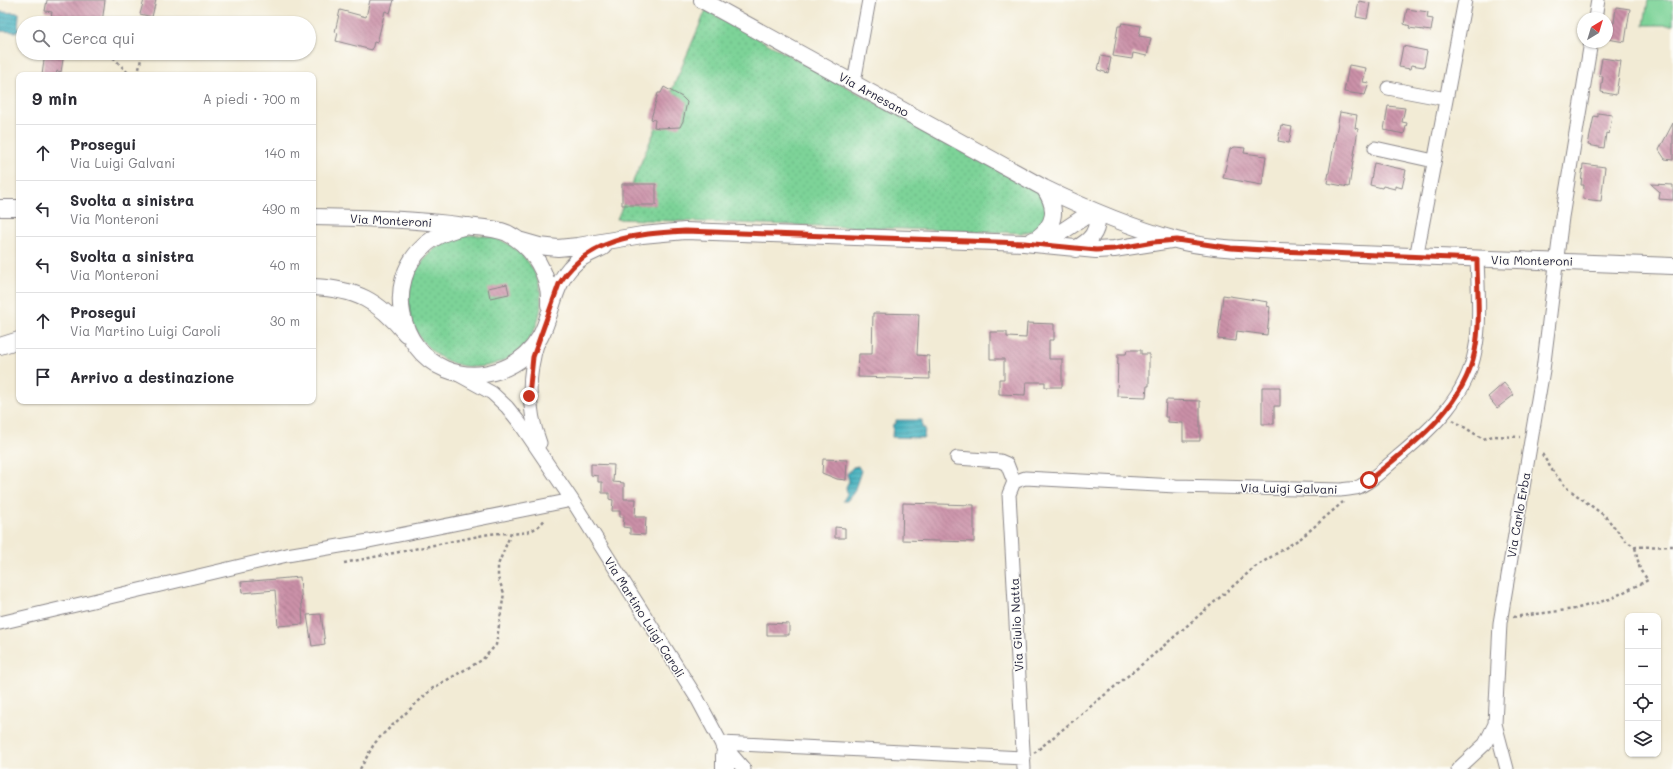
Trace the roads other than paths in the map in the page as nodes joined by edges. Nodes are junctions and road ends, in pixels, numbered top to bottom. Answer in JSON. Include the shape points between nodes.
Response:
{"nodes":[{"id":1,"x":702,"y":0,"type":"edge"},
{"id":2,"x":868,"y":0,"type":"edge"},
{"id":3,"x":1465,"y":0,"type":"edge"},
{"id":4,"x":1598,"y":0,"type":"edge"},
{"id":5,"x":1596,"y":12,"type":"edge"},
{"id":6,"x":1590,"y":48,"type":"edge"},
{"id":7,"x":854,"y":82,"type":"junction"},
{"id":8,"x":1388,"y":88,"type":"dead end"},
{"id":9,"x":1446,"y":98,"type":"junction"},
{"id":10,"x":1375,"y":148,"type":"dead end"},
{"id":11,"x":1434,"y":161,"type":"junction"},
{"id":12,"x":1044,"y":188,"type":"junction"},
{"id":13,"x":0,"y":208,"type":"edge"},
{"id":14,"x":16,"y":208,"type":"edge"},
{"id":15,"x":1096,"y":213,"type":"junction"},
{"id":16,"x":316,"y":217,"type":"edge"},
{"id":17,"x":469,"y":226,"type":"junction"},
{"id":18,"x":621,"y":238,"type":"junction"},
{"id":19,"x":518,"y":240,"type":"junction"},
{"id":20,"x":1177,"y":240,"type":"junction"},
{"id":21,"x":1029,"y":242,"type":"junction"},
{"id":22,"x":1075,"y":249,"type":"junction"},
{"id":23,"x":1416,"y":258,"type":"junction"},
{"id":24,"x":1477,"y":259,"type":"junction"},
{"id":25,"x":1557,"y":260,"type":"junction"},
{"id":26,"x":1673,"y":266,"type":"edge"},
{"id":27,"x":316,"y":287,"type":"edge"},
{"id":28,"x":549,"y":311,"type":"junction"},
{"id":29,"x":540,"y":337,"type":"junction"},
{"id":30,"x":16,"y":341,"type":"edge"},
{"id":31,"x":413,"y":343,"type":"junction"},
{"id":32,"x":0,"y":346,"type":"edge"},
{"id":33,"x":444,"y":369,"type":"junction"},
{"id":34,"x":957,"y":458,"type":"dead end"},
{"id":35,"x":551,"y":469,"type":"junction"},
{"id":36,"x":1014,"y":482,"type":"junction"},
{"id":37,"x":572,"y":500,"type":"junction"},
{"id":38,"x":0,"y":623,"type":"edge"},
{"id":39,"x":1495,"y":724,"type":"junction"},
{"id":40,"x":725,"y":759,"type":"edge"},
{"id":41,"x":1024,"y":763,"type":"edge"},
{"id":42,"x":744,"y":769,"type":"edge"},
{"id":43,"x":1458,"y":769,"type":"edge"},
{"id":44,"x":1508,"y":769,"type":"edge"}],
"edges":[{"from":1,"to":7,"type":"main road","name":"Via Arnesano"},
{"from":2,"to":7,"type":"street"},
{"from":3,"to":9,"type":"street"},
{"from":4,"to":5,"type":"street"},
{"from":6,"to":25,"type":"street","name":"Via Carlo Erba"},
{"from":7,"to":12,"type":"main road","name":"Via Arnesano"},
{"from":8,"to":9,"type":"street"},
{"from":9,"to":11,"type":"street"},
{"from":10,"to":11,"type":"street"},
{"from":11,"to":23,"type":"street"},
{"from":12,"to":15,"type":"main road","name":"Via Monteroni"},
{"from":12,"to":21,"type":"main road","via":[[1051,198],[1054,210],[1052,222],[1046,230]]},
{"from":13,"to":14,"type":"main road"},
{"from":15,"to":20,"type":"main road","name":"Via Monteroni"},
{"from":15,"to":21,"type":"main road","name":"Via Monteroni","via":[[1084,217],[1063,231]]},
{"from":15,"to":22,"type":"main road","via":[[1098,221],[1095,233],[1086,243]]},
{"from":16,"to":17,"type":"main road","name":"Via Monteroni","via":[[407,220]]},
{"from":17,"to":19,"type":"main road","name":"Via Monteroni","via":[[495,229]]},
{"from":17,"to":31,"type":"main road","name":"Via Monteroni","via":[[452,229],[432,240],[422,247],[411,261],[400,293],[405,327]]},
{"from":18,"to":19,"type":"main road","name":"Via Monteroni","via":[[558,248]]},
{"from":18,"to":21,"type":"main road","name":"Via Monteroni","via":[[685,231]]},
{"from":18,"to":28,"type":"main road","name":"Via Monteroni","via":[[580,258],[570,267],[559,284]]},
{"from":19,"to":28,"type":"main road","name":"Via Monteroni","via":[[531,252],[541,267],[550,296]]},
{"from":20,"to":22,"type":"main road","name":"Via Monteroni","via":[[1114,249]]},
{"from":20,"to":23,"type":"main road","name":"Via Monteroni","via":[[1231,248]]},
{"from":21,"to":22,"type":"main road","name":"Via Monteroni"},
{"from":23,"to":24,"type":"main road","name":"Via Monteroni"},
{"from":24,"to":25,"type":"main road","name":"Via Monteroni"},
{"from":24,"to":36,"type":"street","name":"Via Luigi Galvani","via":[[1476,350],[1461,388],[1444,414],[1408,448],[1358,488],[1341,490],[1176,486],[1025,478]]},
{"from":25,"to":26,"type":"main road","name":"Via Monteroni"},
{"from":25,"to":39,"type":"street","name":"Via Carlo Erba","via":[[1543,370],[1500,623]]},
{"from":27,"to":31,"type":"main road","via":[[335,288],[356,294],[377,305],[395,321]]},
{"from":28,"to":29,"type":"main road","name":"Via Monteroni"},
{"from":29,"to":33,"type":"main road","name":"Via Monteroni","via":[[529,352],[514,364],[498,371],[480,375]]},
{"from":29,"to":35,"type":"street","name":"Via Martino Luigi Caroli","via":[[533,357],[530,402],[535,431]]},
{"from":30,"to":32,"type":"main road"},
{"from":31,"to":33,"type":"main road","name":"Via Monteroni"},
{"from":33,"to":35,"type":"street","name":"Via Martino Luigi Caroli","via":[[492,393],[507,407]]},
{"from":34,"to":36,"type":"street","via":[[1000,461],[1007,464]]},
{"from":35,"to":37,"type":"street","name":"Via Martino Luigi Caroli"},
{"from":36,"to":41,"type":"street","name":"Via Giulio Natta","via":[[1009,494]]},
{"from":37,"to":38,"type":"street","via":[[287,556]]},
{"from":37,"to":40,"type":"street","name":"Via Martino Luigi Caroli","via":[[698,700]]},
{"from":39,"to":43,"type":"street","via":[[1485,744]]},
{"from":39,"to":44,"type":"street","name":"Via Carlo Erba"},
{"from":40,"to":41,"type":"street"},
{"from":40,"to":42,"type":"street","name":"Via Martino Luigi Caroli"}]}
